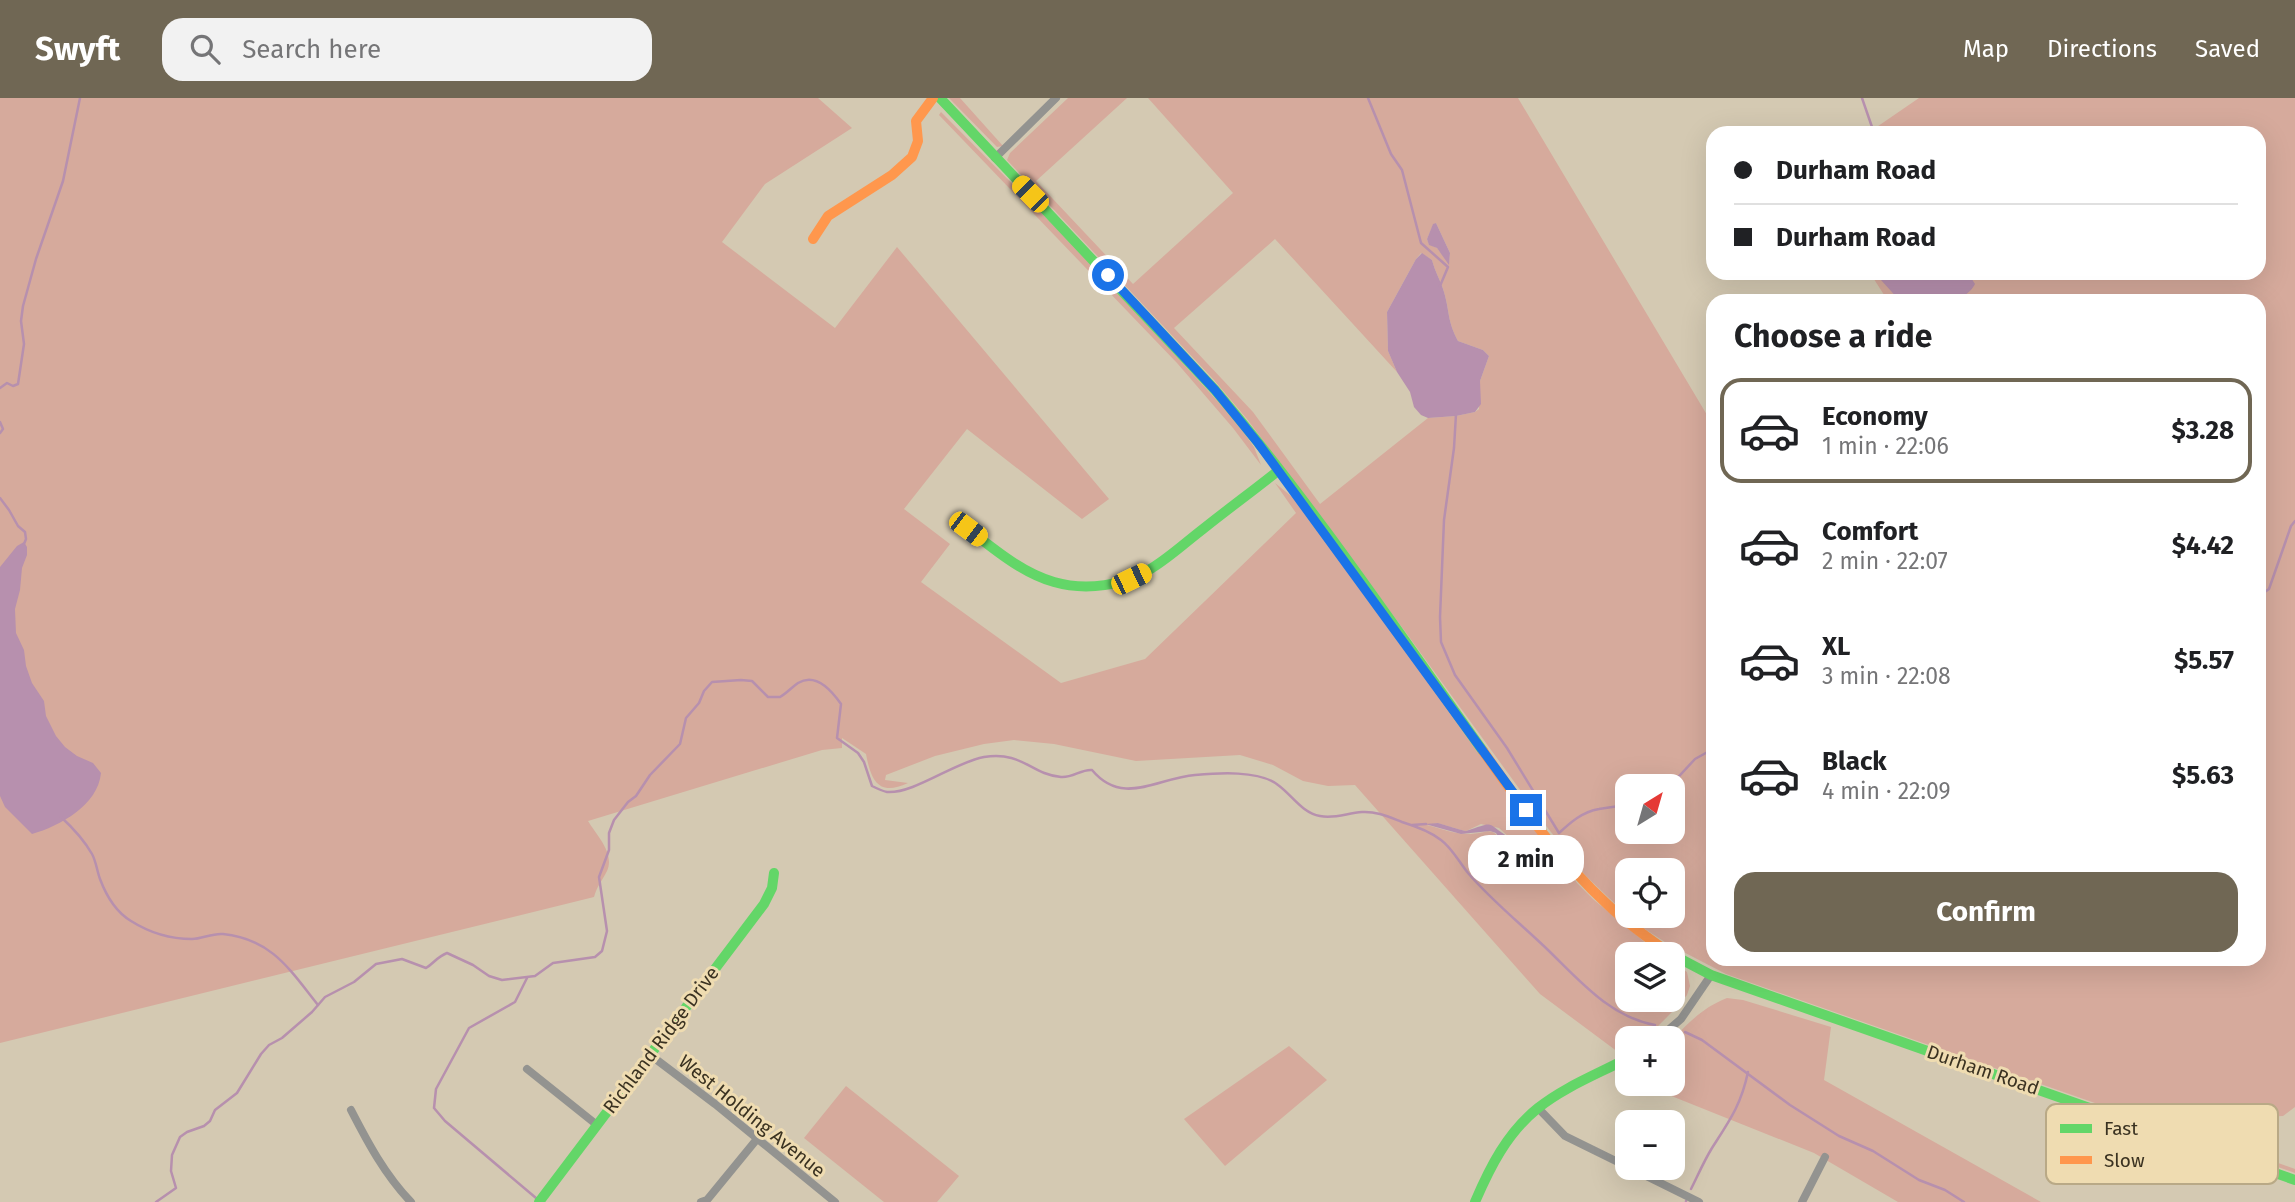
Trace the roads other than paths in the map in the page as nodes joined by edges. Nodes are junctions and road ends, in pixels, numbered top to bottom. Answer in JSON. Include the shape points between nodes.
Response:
{"nodes":[{"id":1,"x":933,"y":98,"type":"edge"},
{"id":2,"x":940,"y":98,"type":"edge"},
{"id":3,"x":1056,"y":98,"type":"edge"},
{"id":4,"x":995,"y":158,"type":"junction"},
{"id":5,"x":813,"y":239,"type":"dead end"},
{"id":6,"x":1279,"y":470,"type":"junction"},
{"id":7,"x":968,"y":529,"type":"dead end"},
{"id":8,"x":774,"y":873,"type":"dead end"},
{"id":9,"x":1655,"y":942,"type":"edge"},
{"id":10,"x":1685,"y":961,"type":"edge"},
{"id":11,"x":1711,"y":975,"type":"junction"},
{"id":12,"x":1673,"y":1026,"type":"edge"},
{"id":13,"x":649,"y":1054,"type":"junction"},
{"id":14,"x":1615,"y":1065,"type":"edge"},
{"id":15,"x":527,"y":1069,"type":"dead end"},
{"id":16,"x":2078,"y":1104,"type":"edge"},
{"id":17,"x":1538,"y":1108,"type":"junction"},
{"id":18,"x":351,"y":1110,"type":"dead end"},
{"id":19,"x":597,"y":1125,"type":"junction"},
{"id":20,"x":757,"y":1139,"type":"junction"},
{"id":21,"x":1825,"y":1157,"type":"dead end"},
{"id":22,"x":1615,"y":1161,"type":"edge"},
{"id":23,"x":2278,"y":1174,"type":"edge"},
{"id":24,"x":1654,"y":1180,"type":"edge"},
{"id":25,"x":2295,"y":1180,"type":"edge"},
{"id":26,"x":411,"y":1202,"type":"edge"},
{"id":27,"x":539,"y":1202,"type":"edge"},
{"id":28,"x":701,"y":1202,"type":"edge"},
{"id":29,"x":835,"y":1202,"type":"edge"},
{"id":30,"x":1475,"y":1202,"type":"edge"},
{"id":31,"x":1699,"y":1202,"type":"edge"},
{"id":32,"x":1802,"y":1202,"type":"edge"}],
"edges":[{"from":1,"to":5,"type":"main road","via":[[916,121],[918,145],[912,159],[827,218]]},
{"from":2,"to":4,"type":"main road","name":"Durham Road"},
{"from":3,"to":4,"type":"street"},
{"from":4,"to":6,"type":"main road","name":"Durham Road","via":[[1215,390]]},
{"from":6,"to":7,"type":"main road","via":[[1150,570],[1109,586],[1081,588],[1035,575]]},
{"from":6,"to":9,"type":"main road","name":"Durham Road","via":[[1549,843],[1604,902]]},
{"from":8,"to":13,"type":"main road","name":"Richland Ridge Drive","via":[[764,904]]},
{"from":10,"to":11,"type":"main road","name":"Durham Road"},
{"from":11,"to":12,"type":"street"},
{"from":11,"to":16,"type":"main road","name":"Durham Road"},
{"from":13,"to":19,"type":"main road","name":"Richland Ridge Drive"},
{"from":13,"to":20,"type":"street","name":"West Holding Avenue"},
{"from":14,"to":17,"type":"main road"},
{"from":15,"to":19,"type":"street"},
{"from":17,"to":22,"type":"street","via":[[1565,1136]]},
{"from":17,"to":30,"type":"main road","via":[[1513,1133],[1490,1167]]},
{"from":18,"to":26,"type":"street","via":[[380,1163]]},
{"from":19,"to":27,"type":"main road","name":"Richland Ridge Drive"},
{"from":20,"to":28,"type":"street"},
{"from":20,"to":29,"type":"street","name":"West Holding Avenue"},
{"from":21,"to":32,"type":"street"},
{"from":23,"to":25,"type":"main road","name":"Durham Road"},
{"from":24,"to":31,"type":"street"}]}
